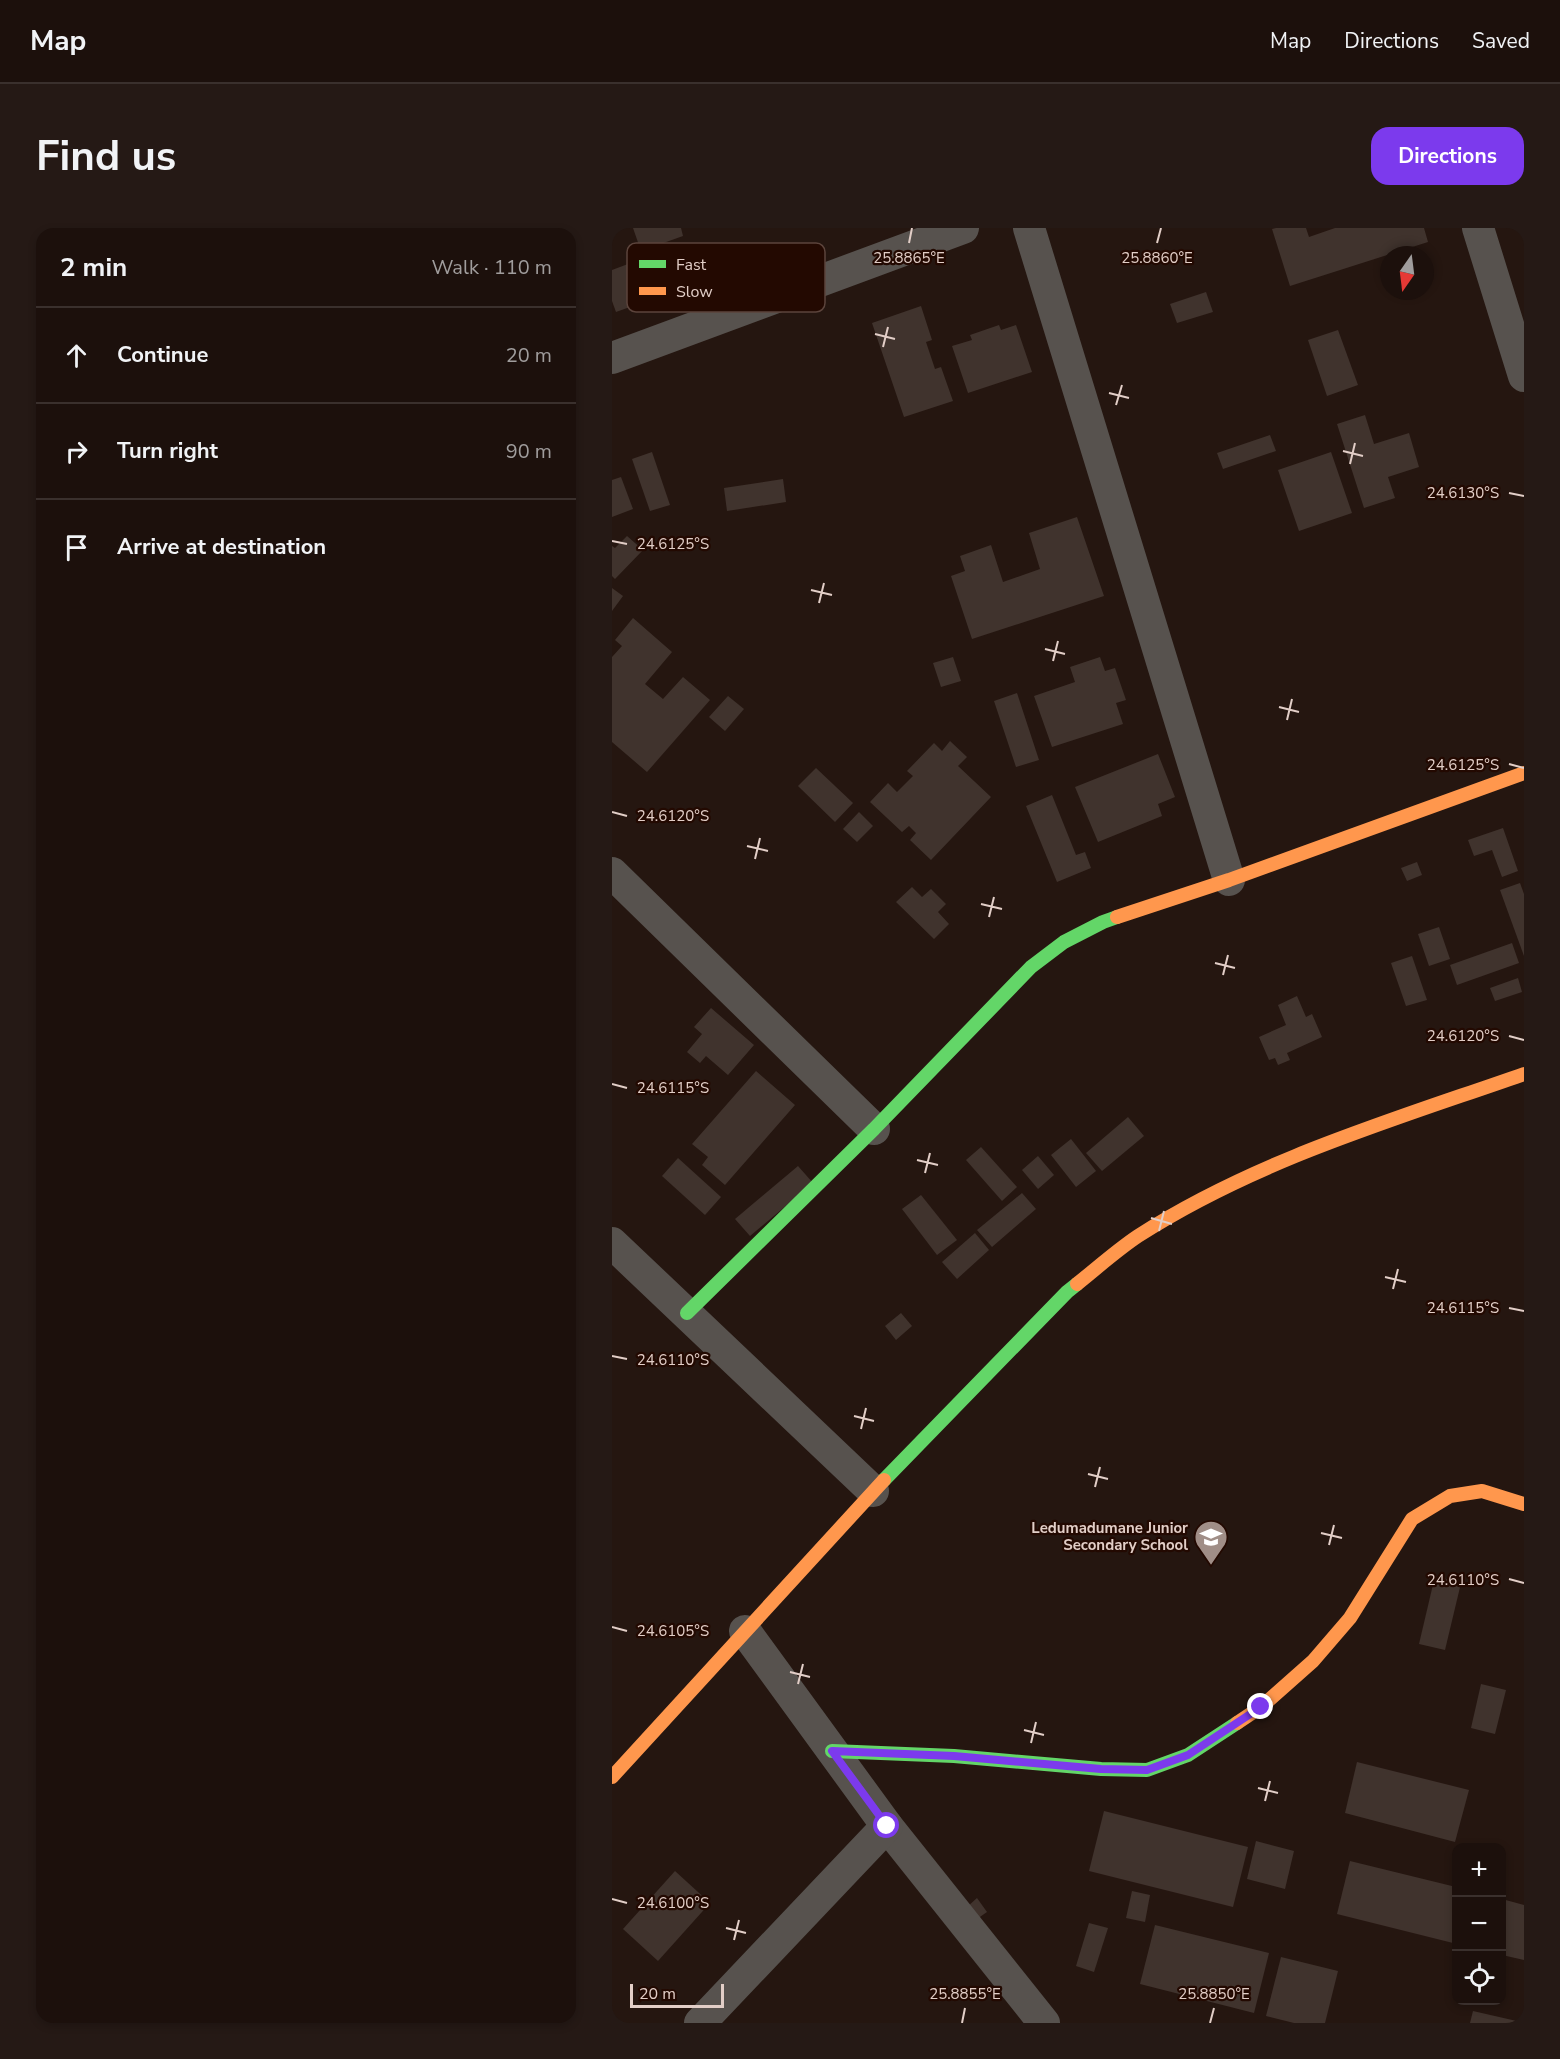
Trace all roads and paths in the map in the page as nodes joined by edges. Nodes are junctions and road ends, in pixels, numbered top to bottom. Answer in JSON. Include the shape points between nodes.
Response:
{"nodes":[{"id":1,"x":963,"y":228,"type":"edge"},
{"id":2,"x":1029,"y":228,"type":"edge"},
{"id":3,"x":1478,"y":228,"type":"edge"},
{"id":4,"x":825,"y":279,"type":"edge"},
{"id":5,"x":736,"y":312,"type":"edge"},
{"id":6,"x":612,"y":358,"type":"edge"},
{"id":7,"x":1524,"y":376,"type":"edge"},
{"id":8,"x":1524,"y":773,"type":"edge"},
{"id":9,"x":612,"y":873,"type":"edge"},
{"id":10,"x":1229,"y":880,"type":"junction"},
{"id":11,"x":1524,"y":1074,"type":"edge"},
{"id":12,"x":874,"y":1129,"type":"junction"},
{"id":13,"x":612,"y":1244,"type":"edge"},
{"id":14,"x":687,"y":1313,"type":"junction"},
{"id":15,"x":873,"y":1491,"type":"junction"},
{"id":16,"x":1524,"y":1504,"type":"edge"},
{"id":17,"x":745,"y":1631,"type":"junction"},
{"id":18,"x":832,"y":1751,"type":"junction"},
{"id":19,"x":612,"y":1777,"type":"edge"},
{"id":20,"x":887,"y":1826,"type":"junction"},
{"id":21,"x":700,"y":2023,"type":"edge"},
{"id":22,"x":1044,"y":2023,"type":"edge"}],
"edges":[{"from":1,"to":4,"type":"street"},
{"from":2,"to":10,"type":"street"},
{"from":3,"to":7,"type":"street"},
{"from":5,"to":6,"type":"street"},
{"from":8,"to":10,"type":"street"},
{"from":9,"to":12,"type":"street"},
{"from":10,"to":12,"type":"street","via":[[1103,922],[1064,942],[1032,967]]},
{"from":11,"to":15,"type":"street","via":[[1306,1150],[1201,1200],[1137,1237],[1067,1292]]},
{"from":12,"to":14,"type":"street"},
{"from":13,"to":14,"type":"street"},
{"from":14,"to":15,"type":"street"},
{"from":15,"to":17,"type":"street"},
{"from":16,"to":18,"type":"street","via":[[1482,1491],[1450,1496],[1412,1519],[1350,1618],[1312,1661],[1261,1707],[1188,1755],[1147,1770]]},
{"from":17,"to":18,"type":"street"},
{"from":17,"to":19,"type":"street"},
{"from":18,"to":20,"type":"street"},
{"from":20,"to":21,"type":"street"},
{"from":20,"to":22,"type":"street"}]}
